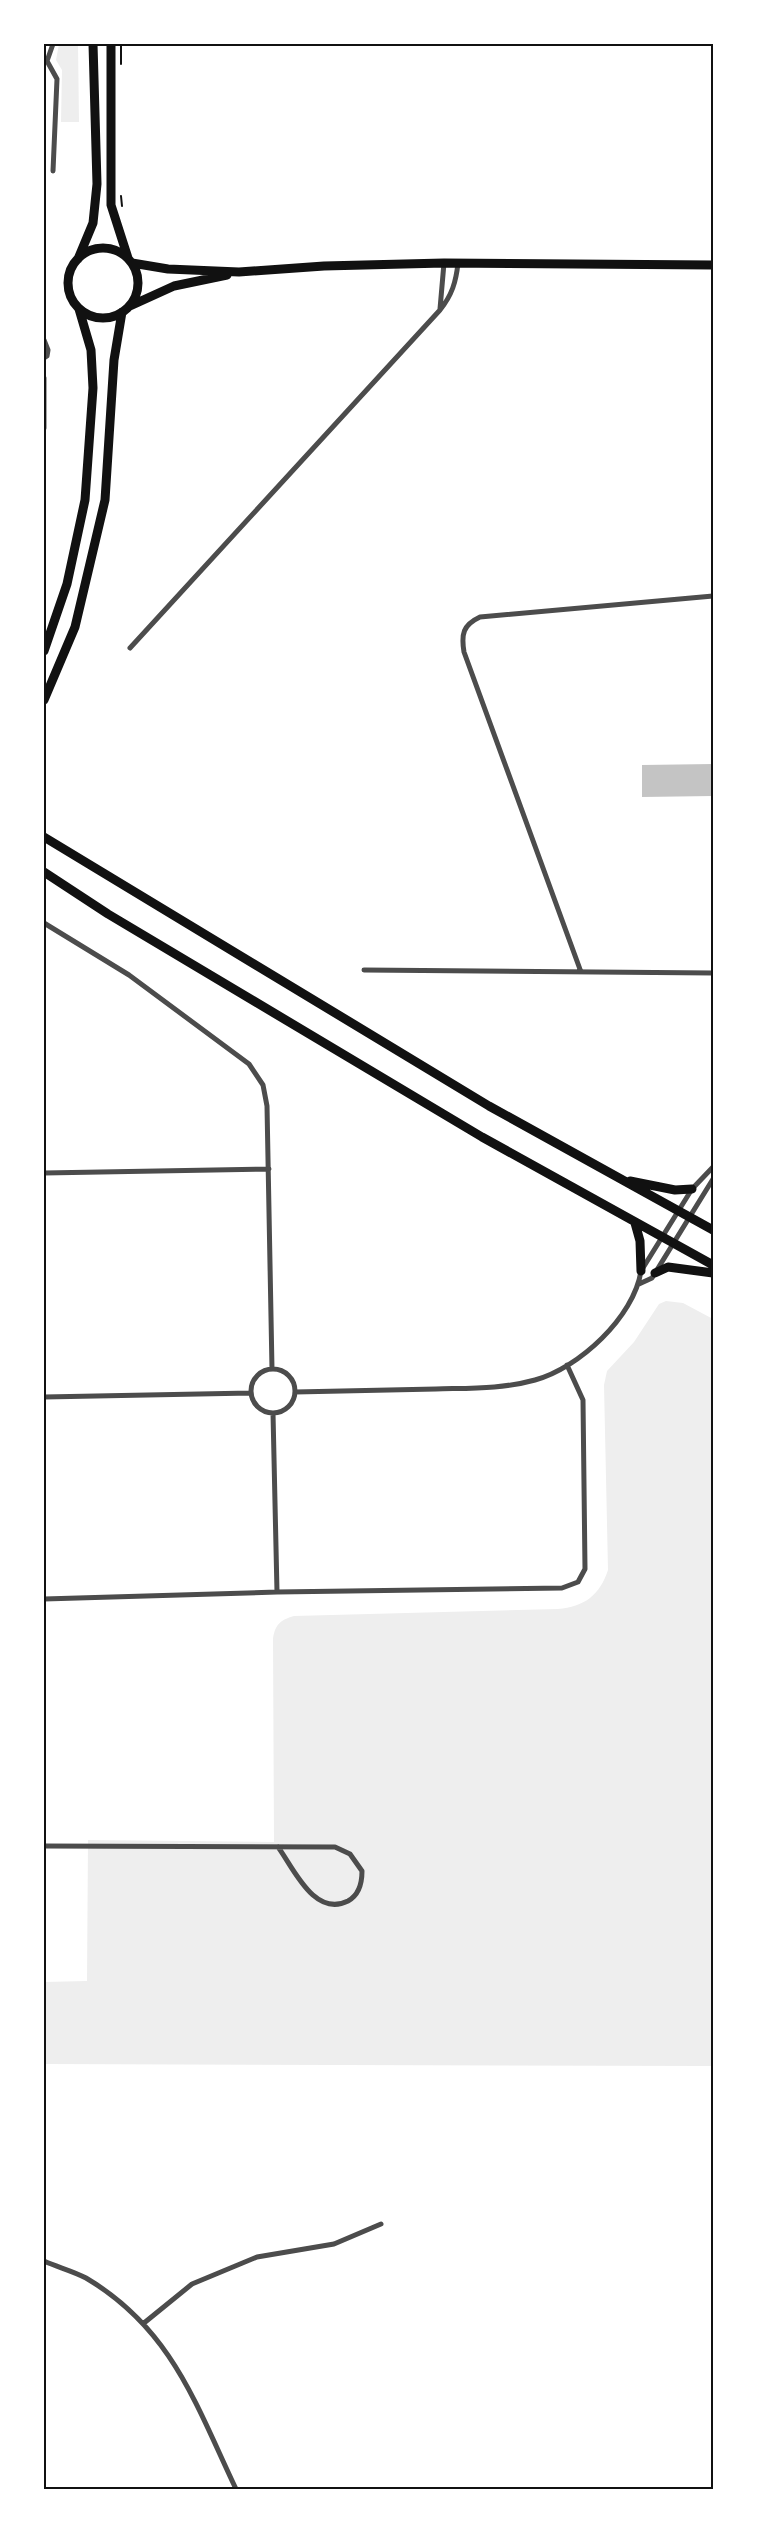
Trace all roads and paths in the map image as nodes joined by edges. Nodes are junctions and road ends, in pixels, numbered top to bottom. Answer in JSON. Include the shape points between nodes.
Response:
{"nodes":[{"id":1,"x":53,"y":44,"type":"edge"},
{"id":2,"x":93,"y":44,"type":"edge"},
{"id":3,"x":111,"y":44,"type":"edge"},
{"id":4,"x":46,"y":62,"type":"edge"},
{"id":5,"x":53,"y":170,"type":"dead end"},
{"id":6,"x":78,"y":259,"type":"junction"},
{"id":7,"x":130,"y":261,"type":"junction"},
{"id":8,"x":444,"y":263,"type":"junction"},
{"id":9,"x":458,"y":263,"type":"junction"},
{"id":10,"x":713,"y":266,"type":"edge"},
{"id":11,"x":239,"y":272,"type":"junction"},
{"id":12,"x":79,"y":308,"type":"junction"},
{"id":13,"x":126,"y":309,"type":"junction"},
{"id":14,"x":440,"y":310,"type":"junction"},
{"id":15,"x":44,"y":340,"type":"edge"},
{"id":16,"x":44,"y":358,"type":"edge"},
{"id":17,"x":44,"y":378,"type":"edge"},
{"id":18,"x":44,"y":428,"type":"edge"},
{"id":19,"x":713,"y":596,"type":"edge"},
{"id":20,"x":130,"y":648,"type":"dead end"},
{"id":21,"x":44,"y":651,"type":"edge"},
{"id":22,"x":44,"y":700,"type":"edge"},
{"id":23,"x":44,"y":837,"type":"edge"},
{"id":24,"x":44,"y":873,"type":"edge"},
{"id":25,"x":44,"y":923,"type":"edge"},
{"id":26,"x":364,"y":970,"type":"dead end"},
{"id":27,"x":581,"y":972,"type":"junction"},
{"id":28,"x":713,"y":973,"type":"edge"},
{"id":29,"x":713,"y":1167,"type":"edge"},
{"id":30,"x":268,"y":1169,"type":"junction"},
{"id":31,"x":44,"y":1173,"type":"edge"},
{"id":32,"x":713,"y":1179,"type":"edge"},
{"id":33,"x":622,"y":1180,"type":"junction"},
{"id":34,"x":692,"y":1189,"type":"junction"},
{"id":35,"x":679,"y":1211,"type":"junction"},
{"id":36,"x":690,"y":1217,"type":"junction"},
{"id":37,"x":635,"y":1223,"type":"junction"},
{"id":38,"x":713,"y":1230,"type":"edge"},
{"id":39,"x":662,"y":1238,"type":"junction"},
{"id":40,"x":674,"y":1245,"type":"junction"},
{"id":41,"x":713,"y":1265,"type":"edge"},
{"id":42,"x":642,"y":1271,"type":"junction"},
{"id":43,"x":655,"y":1273,"type":"junction"},
{"id":44,"x":713,"y":1273,"type":"edge"},
{"id":45,"x":639,"y":1284,"type":"junction"},
{"id":46,"x":567,"y":1365,"type":"junction"},
{"id":47,"x":272,"y":1369,"type":"junction"},
{"id":48,"x":295,"y":1392,"type":"junction"},
{"id":49,"x":251,"y":1393,"type":"junction"},
{"id":50,"x":44,"y":1398,"type":"edge"},
{"id":51,"x":273,"y":1413,"type":"junction"},
{"id":52,"x":277,"y":1592,"type":"junction"},
{"id":53,"x":44,"y":1599,"type":"edge"},
{"id":54,"x":44,"y":1846,"type":"edge"},
{"id":55,"x":278,"y":1847,"type":"junction"},
{"id":56,"x":381,"y":2224,"type":"dead end"},
{"id":57,"x":44,"y":2261,"type":"edge"},
{"id":58,"x":144,"y":2323,"type":"junction"},
{"id":59,"x":236,"y":2489,"type":"edge"}],
"edges":[{"from":1,"to":4,"type":"street"},
{"from":2,"to":6,"type":"main road","via":[[97,184],[93,223]]},
{"from":3,"to":7,"type":"main road","via":[[111,205]]},
{"from":4,"to":5,"type":"street","via":[[57,79]]},
{"from":6,"to":7,"type":"main road","via":[[87,252],[109,248]]},
{"from":6,"to":12,"type":"main road","via":[[68,278],[68,289]]},
{"from":7,"to":11,"type":"main road","via":[[168,269]]},
{"from":7,"to":13,"type":"main road","via":[[138,280],[138,290]]},
{"from":8,"to":9,"type":"main road"},
{"from":8,"to":11,"type":"main road"},
{"from":8,"to":14,"type":"street"},
{"from":9,"to":10,"type":"main road"},
{"from":9,"to":14,"type":"street","via":[[450,297]]},
{"from":11,"to":13,"type":"main road","via":[[174,286]]},
{"from":12,"to":13,"type":"main road","via":[[95,317],[114,316]]},
{"from":12,"to":21,"type":"main road","via":[[91,350],[93,388],[85,500],[67,584]]},
{"from":13,"to":22,"type":"main road","via":[[114,360],[105,500],[75,627]]},
{"from":14,"to":20,"type":"street"},
{"from":15,"to":16,"type":"street","via":[[48,350]]},
{"from":17,"to":18,"type":"street"},
{"from":19,"to":27,"type":"street","via":[[480,617],[469,622],[463,630],[464,652]]},
{"from":23,"to":33,"type":"main road","via":[[473,1097]]},
{"from":24,"to":37,"type":"main road","via":[[482,1137]]},
{"from":25,"to":30,"type":"street","via":[[129,975],[249,1064],[263,1085],[267,1106]]},
{"from":26,"to":27,"type":"street"},
{"from":27,"to":28,"type":"street"},
{"from":29,"to":34,"type":"street"},
{"from":30,"to":31,"type":"street"},
{"from":30,"to":47,"type":"street"},
{"from":32,"to":36,"type":"street"},
{"from":33,"to":34,"type":"main road","via":[[675,1190]]},
{"from":33,"to":35,"type":"main road"},
{"from":34,"to":35,"type":"street"},
{"from":35,"to":36,"type":"main road"},
{"from":35,"to":39,"type":"street"},
{"from":36,"to":38,"type":"main road"},
{"from":36,"to":40,"type":"street"},
{"from":37,"to":39,"type":"main road"},
{"from":37,"to":42,"type":"main road"},
{"from":39,"to":40,"type":"main road"},
{"from":39,"to":42,"type":"street"},
{"from":40,"to":41,"type":"main road"},
{"from":40,"to":43,"type":"street"},
{"from":42,"to":45,"type":"street"},
{"from":43,"to":44,"type":"main road","via":[[668,1267]]},
{"from":43,"to":45,"type":"street"},
{"from":45,"to":46,"type":"street","via":[[614,1326],[589,1351]]},
{"from":46,"to":48,"type":"street","via":[[536,1380],[494,1387]]},
{"from":46,"to":52,"type":"street","via":[[584,1400],[585,1569],[578,1582],[562,1588]]},
{"from":47,"to":48,"type":"street","via":[[286,1373]]},
{"from":47,"to":49,"type":"street","via":[[259,1373]]},
{"from":48,"to":51,"type":"street","via":[[290,1405]]},
{"from":49,"to":50,"type":"street"},
{"from":49,"to":51,"type":"street","via":[[257,1406]]},
{"from":51,"to":52,"type":"street"},
{"from":52,"to":53,"type":"street"},
{"from":54,"to":55,"type":"street"},
{"from":55,"to":55,"type":"street","via":[[336,1847],[350,1854],[362,1871],[355,1896],[347,1902],[328,1903],[316,1897],[306,1889]]},
{"from":56,"to":58,"type":"street","via":[[334,2244],[257,2257],[192,2284]]},
{"from":57,"to":58,"type":"street","via":[[85,2278]]},
{"from":58,"to":59,"type":"street","via":[[184,2378]]}]}
